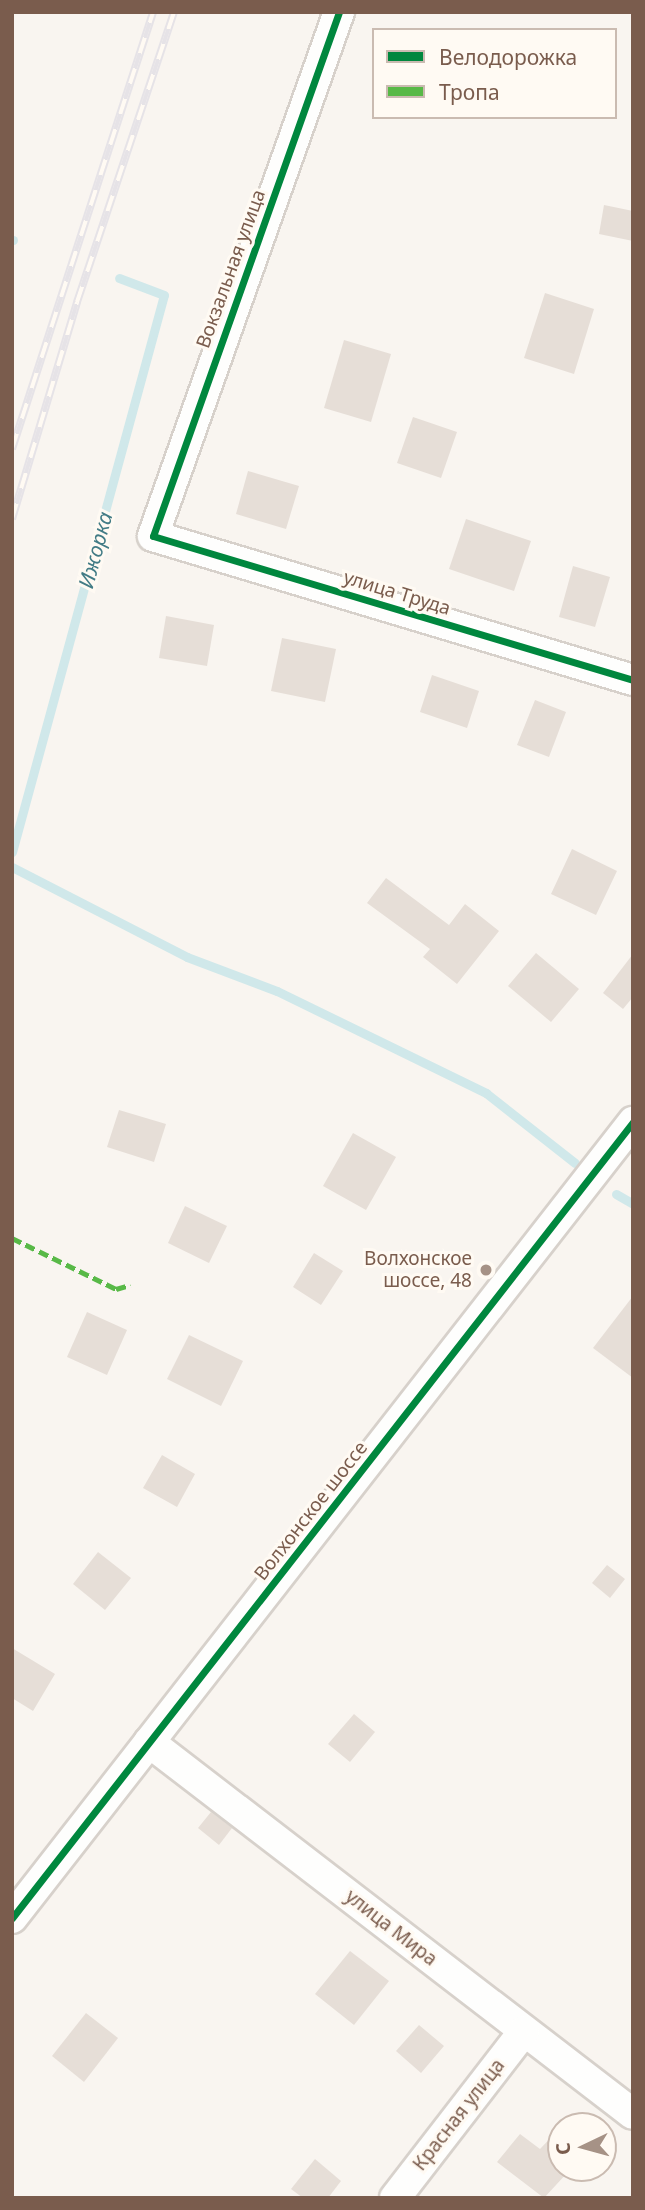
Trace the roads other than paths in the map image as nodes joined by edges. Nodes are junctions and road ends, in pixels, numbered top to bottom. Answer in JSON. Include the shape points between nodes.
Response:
{"nodes":[{"id":1,"x":339,"y":12,"type":"edge"},
{"id":2,"x":153,"y":536,"type":"joint"},
{"id":3,"x":633,"y":680,"type":"edge"},
{"id":4,"x":633,"y":1122,"type":"edge"},
{"id":5,"x":149,"y":1742,"type":"junction"},
{"id":6,"x":12,"y":1918,"type":"edge"},
{"id":7,"x":524,"y":2031,"type":"junction"},
{"id":8,"x":633,"y":2114,"type":"edge"},
{"id":9,"x":395,"y":2198,"type":"edge"}],
"edges":[{"from":1,"to":2,"type":"street","name":"Вокзальная улица"},
{"from":2,"to":3,"type":"street","name":"улица Труда"},
{"from":4,"to":5,"type":"street","name":"Волхонское шоссе"},
{"from":5,"to":6,"type":"street","name":"Волхонское шоссе"},
{"from":5,"to":7,"type":"street","name":"улица Мира"},
{"from":7,"to":8,"type":"street","name":"улица Мира"},
{"from":7,"to":9,"type":"street","name":"Красная улица"}]}
